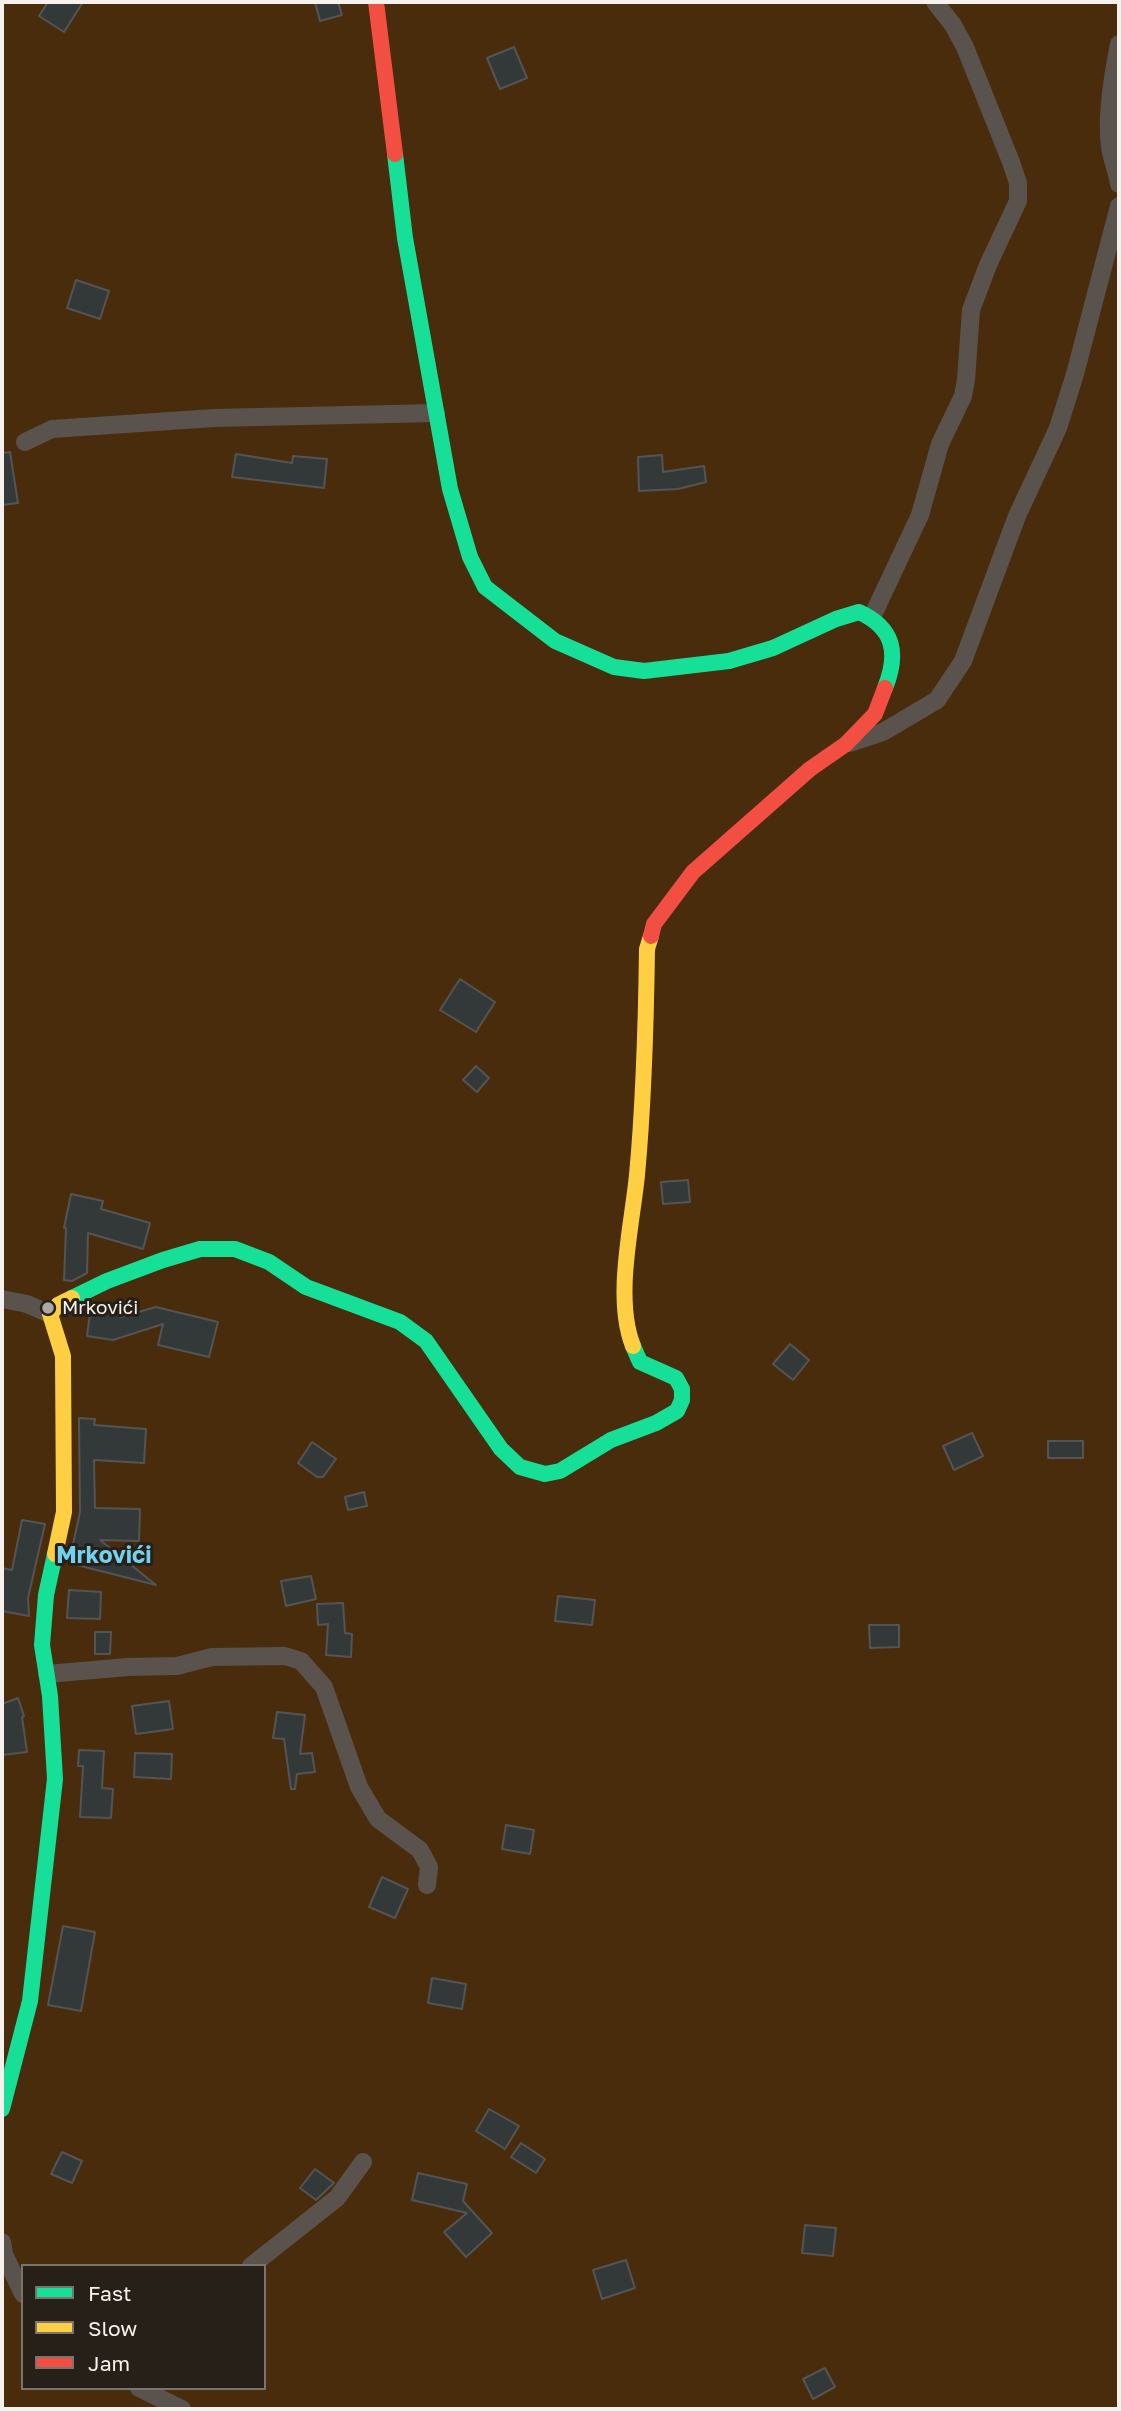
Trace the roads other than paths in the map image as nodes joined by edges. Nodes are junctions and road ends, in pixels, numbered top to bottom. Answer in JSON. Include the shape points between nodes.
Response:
{"nodes":[{"id":1,"x":376,"y":2,"type":"edge"},
{"id":2,"x":936,"y":2,"type":"edge"},
{"id":3,"x":1119,"y":44,"type":"edge"},
{"id":4,"x":1119,"y":184,"type":"edge"},
{"id":5,"x":1119,"y":206,"type":"edge"},
{"id":6,"x":436,"y":413,"type":"junction"},
{"id":7,"x":25,"y":442,"type":"dead end"},
{"id":8,"x":872,"y":617,"type":"junction"},
{"id":9,"x":846,"y":744,"type":"junction"},
{"id":10,"x":2,"y":1300,"type":"edge"},
{"id":11,"x":50,"y":1314,"type":"junction"},
{"id":12,"x":47,"y":1674,"type":"junction"},
{"id":13,"x":427,"y":1885,"type":"dead end"},
{"id":14,"x":2,"y":2109,"type":"edge"},
{"id":15,"x":363,"y":2162,"type":"dead end"},
{"id":16,"x":2,"y":2242,"type":"edge"},
{"id":17,"x":254,"y":2264,"type":"edge"},
{"id":18,"x":21,"y":2290,"type":"edge"},
{"id":19,"x":143,"y":2390,"type":"edge"},
{"id":20,"x":182,"y":2409,"type":"edge"}],
"edges":[{"from":1,"to":6,"type":"street","via":[[405,238]]},
{"from":2,"to":8,"type":"street","via":[[965,47],[1011,162],[1018,201],[971,310],[962,396],[940,444],[920,515]]},
{"from":3,"to":4,"type":"street","via":[[1110,123],[1110,148]]},
{"from":5,"to":9,"type":"street","via":[[1058,428],[1017,516],[962,661],[937,700],[883,732]]},
{"from":6,"to":7,"type":"street","via":[[214,418],[52,429]]},
{"from":6,"to":8,"type":"street","via":[[450,489],[470,557],[485,587],[555,641],[614,667],[644,671],[729,661],[859,612]]},
{"from":8,"to":9,"type":"street","via":[[888,635],[893,656],[889,678],[875,714]]},
{"from":9,"to":11,"type":"street","via":[[810,769],[693,872],[654,924],[647,949],[645,1050],[625,1316],[640,1362],[676,1378],[682,1389],[677,1411],[611,1440],[560,1471],[532,1472],[500,1449],[426,1341],[400,1322],[306,1287],[269,1262],[235,1248],[200,1249],[163,1259],[107,1281],[58,1305]]},
{"from":10,"to":11,"type":"street"},
{"from":11,"to":12,"type":"street","via":[[62,1356],[64,1512],[46,1595],[42,1645]]},
{"from":12,"to":13,"type":"street","via":[[177,1666],[212,1657],[285,1656],[301,1661],[324,1687],[359,1787],[378,1819],[420,1850],[429,1867]]},
{"from":12,"to":14,"type":"street","via":[[55,1779],[30,2001]]},
{"from":15,"to":17,"type":"street","via":[[337,2198]]},
{"from":16,"to":18,"type":"street"},
{"from":19,"to":20,"type":"street"}]}
